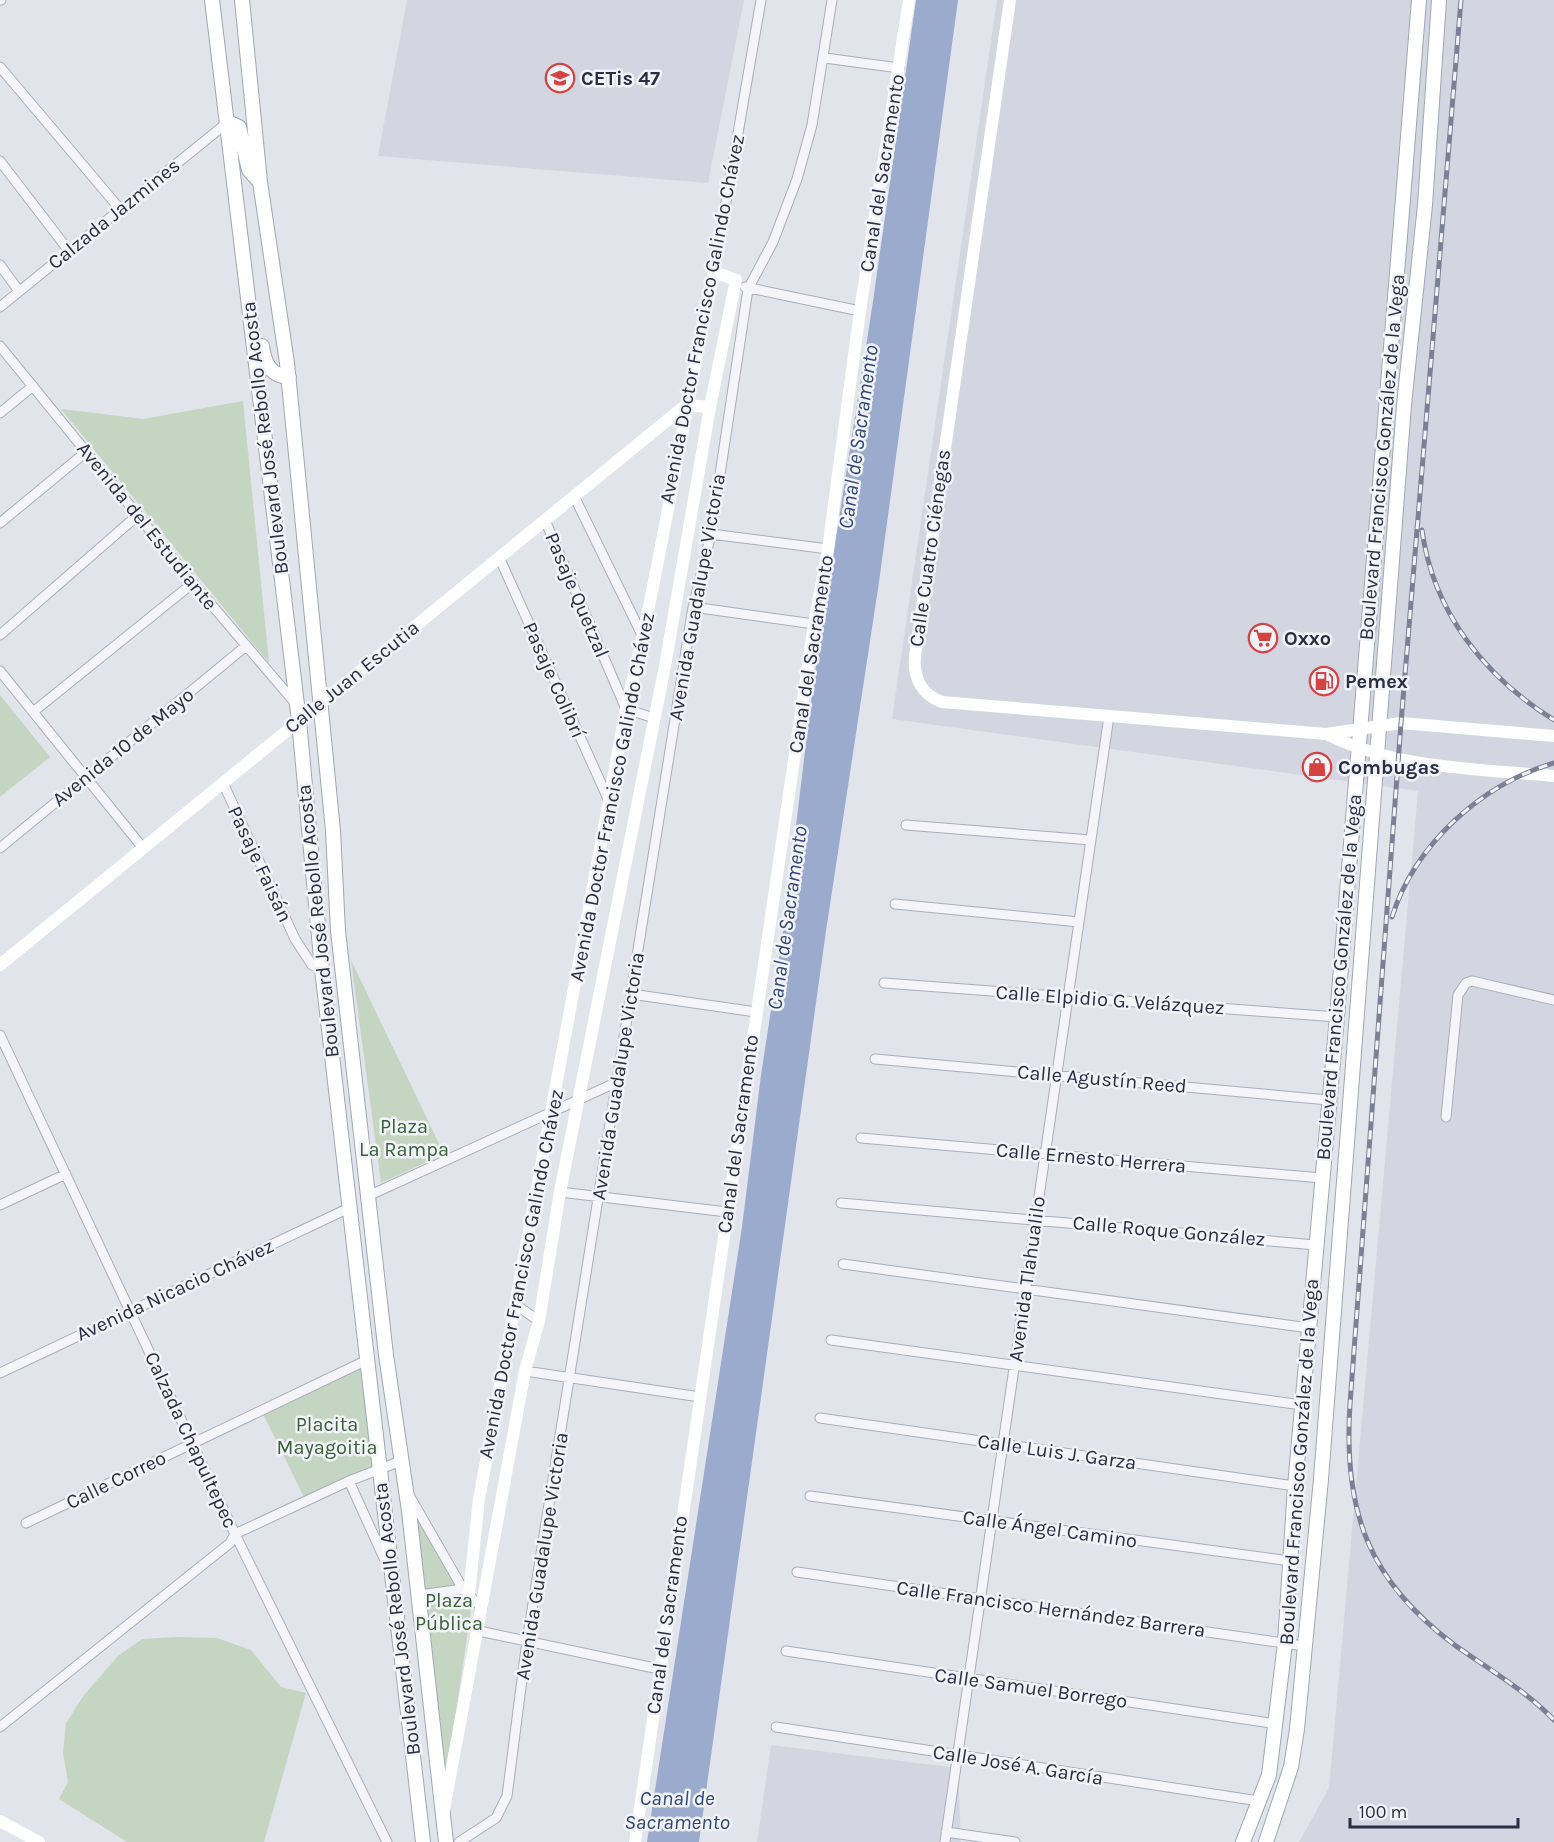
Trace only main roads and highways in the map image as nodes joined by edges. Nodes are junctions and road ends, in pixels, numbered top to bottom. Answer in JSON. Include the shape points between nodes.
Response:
{"nodes":[{"id":1,"x":212,"y":0,"type":"edge"},
{"id":2,"x":242,"y":0,"type":"edge"},
{"id":3,"x":1419,"y":0,"type":"edge"},
{"id":4,"x":1439,"y":0,"type":"edge"},
{"id":5,"x":1414,"y":61,"type":"junction"},
{"id":6,"x":1435,"y":63,"type":"junction"},
{"id":7,"x":228,"y":122,"type":"junction"},
{"id":8,"x":260,"y":182,"type":"junction"},
{"id":9,"x":1404,"y":202,"type":"junction"},
{"id":10,"x":1425,"y":205,"type":"junction"},
{"id":11,"x":250,"y":309,"type":"junction"},
{"id":12,"x":289,"y":377,"type":"junction"},
{"id":13,"x":349,"y":1208,"type":"junction"},
{"id":14,"x":379,"y":1294,"type":"junction"},
{"id":15,"x":423,"y":1842,"type":"edge"},
{"id":16,"x":446,"y":1842,"type":"edge"},
{"id":17,"x":1243,"y":1842,"type":"edge"},
{"id":18,"x":1266,"y":1842,"type":"edge"}],
"edges":[{"from":1,"to":7,"type":"main road","name":"Boulevard José Rebollo Acosta"},
{"from":2,"to":8,"type":"main road","name":"Boulevard José Rebollo Acosta"},
{"from":3,"to":5,"type":"main road","name":"Boulevard Francisco González de la Vega"},
{"from":4,"to":6,"type":"main road","name":"Boulevard Francisco González de la Vega"},
{"from":5,"to":6,"type":"main road"},
{"from":5,"to":9,"type":"main road","name":"Boulevard Francisco González de la Vega"},
{"from":6,"to":10,"type":"main road","name":"Boulevard Francisco González de la Vega"},
{"from":7,"to":8,"type":"main road","via":[[239,128],[249,170]]},
{"from":7,"to":11,"type":"main road","name":"Boulevard José Rebollo Acosta"},
{"from":8,"to":12,"type":"main road","name":"Boulevard José Rebollo Acosta"},
{"from":9,"to":10,"type":"main road"},
{"from":9,"to":17,"type":"main road","name":"Boulevard Francisco González de la Vega","via":[[1285,1643],[1269,1774]]},
{"from":10,"to":18,"type":"main road","name":"Boulevard Francisco González de la Vega","via":[[1404,405],[1298,1729],[1291,1767]]},
{"from":11,"to":12,"type":"main road","via":[[267,365],[279,375]]},
{"from":11,"to":13,"type":"main road","name":"Boulevard José Rebollo Acosta","via":[[299,721]]},
{"from":12,"to":14,"type":"main road","name":"Boulevard José Rebollo Acosta","via":[[333,831],[339,931]]},
{"from":13,"to":14,"type":"main road","via":[[363,1220],[372,1279]]},
{"from":13,"to":15,"type":"main road","name":"Boulevard José Rebollo Acosta"},
{"from":14,"to":16,"type":"main road","name":"Boulevard José Rebollo Acosta","via":[[419,1595]]}]}
